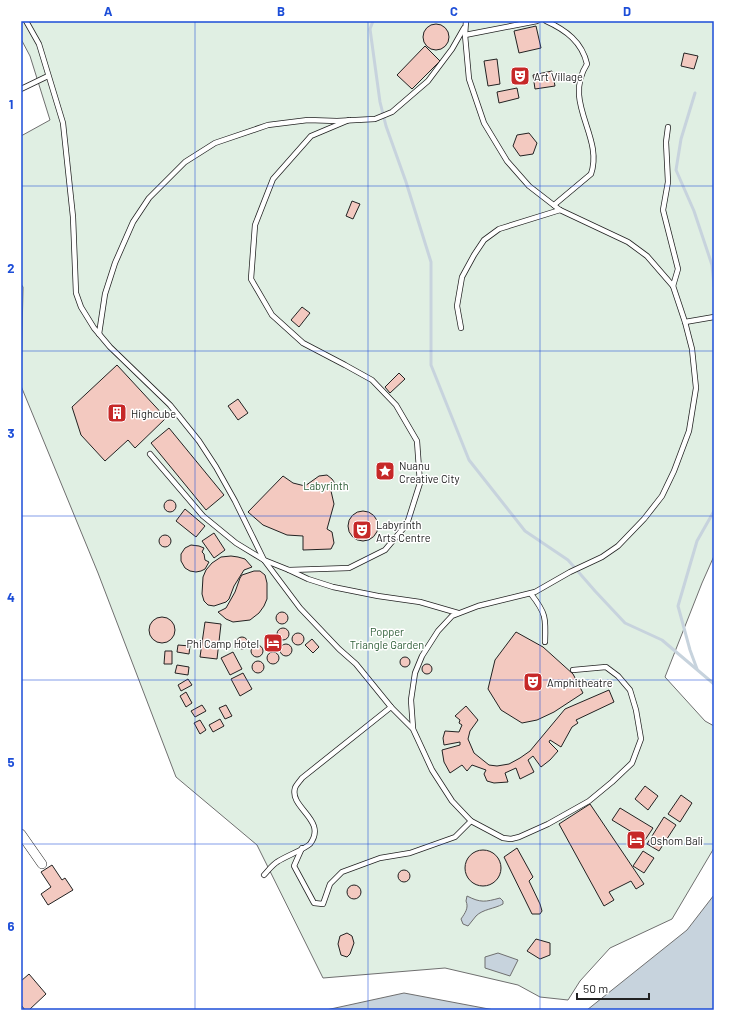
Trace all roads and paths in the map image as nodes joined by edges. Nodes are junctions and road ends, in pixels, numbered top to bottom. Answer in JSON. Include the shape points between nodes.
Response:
{"nodes":[{"id":1,"x":26,"y":21,"type":"edge"},
{"id":2,"x":537,"y":21,"type":"edge"},
{"id":3,"x":546,"y":21,"type":"edge"},
{"id":4,"x":465,"y":24,"type":"edge"},
{"id":5,"x":464,"y":35,"type":"junction"},
{"id":6,"x":48,"y":76,"type":"junction"},
{"id":7,"x":21,"y":89,"type":"edge"},
{"id":8,"x":349,"y":120,"type":"junction"},
{"id":9,"x":668,"y":127,"type":"dead end"},
{"id":10,"x":554,"y":205,"type":"junction"},
{"id":11,"x":560,"y":210,"type":"junction"},
{"id":12,"x":673,"y":286,"type":"junction"},
{"id":13,"x":714,"y":318,"type":"edge"},
{"id":14,"x":685,"y":322,"type":"junction"},
{"id":15,"x":461,"y":328,"type":"dead end"},
{"id":16,"x":99,"y":334,"type":"junction"},
{"id":17,"x":150,"y":454,"type":"dead end"},
{"id":18,"x":264,"y":560,"type":"junction"},
{"id":19,"x":289,"y":570,"type":"junction"},
{"id":20,"x":531,"y":594,"type":"junction"},
{"id":21,"x":458,"y":613,"type":"junction"},
{"id":22,"x":545,"y":642,"type":"dead end"},
{"id":23,"x":573,"y":670,"type":"dead end"},
{"id":24,"x":391,"y":707,"type":"junction"},
{"id":25,"x":413,"y":728,"type":"junction"},
{"id":26,"x":471,"y":821,"type":"junction"},
{"id":27,"x":21,"y":834,"type":"edge"},
{"id":28,"x":302,"y":848,"type":"junction"},
{"id":29,"x":42,"y":864,"type":"dead end"},
{"id":30,"x":264,"y":875,"type":"dead end"}],
"edges":[{"from":1,"to":6,"type":"lane","via":[[39,44]]},
{"from":2,"to":5,"type":"lane"},
{"from":3,"to":10,"type":"lane","via":[[573,37],[586,57],[587,64],[582,71],[579,84],[580,107],[593,148],[591,174]]},
{"from":4,"to":5,"type":"lane"},
{"from":4,"to":8,"type":"lane","via":[[452,48],[428,81],[392,112],[375,119]]},
{"from":5,"to":10,"type":"lane","via":[[469,80],[484,123],[506,161],[528,186]]},
{"from":6,"to":7,"type":"lane"},
{"from":6,"to":16,"type":"lane","via":[[63,123],[73,217],[76,293],[81,307]]},
{"from":8,"to":16,"type":"lane","via":[[308,120],[268,124],[214,144],[184,162],[149,198],[133,222],[105,294]]},
{"from":8,"to":19,"type":"lane","via":[[311,136],[273,179],[255,225],[251,279],[272,315],[303,343],[372,380],[396,405],[417,441],[420,483],[407,524],[385,550],[348,568]]},
{"from":9,"to":12,"type":"lane","via":[[668,182],[663,210],[678,269]]},
{"from":10,"to":11,"type":"lane"},
{"from":11,"to":12,"type":"lane","via":[[628,242],[647,256]]},
{"from":11,"to":15,"type":"lane","via":[[499,230],[484,240],[462,277],[457,306]]},
{"from":12,"to":14,"type":"lane"},
{"from":13,"to":14,"type":"lane"},
{"from":14,"to":20,"type":"lane","via":[[692,349],[696,388],[689,431],[662,496],[618,546]]},
{"from":16,"to":18,"type":"lane","via":[[170,405],[199,441],[235,501]]},
{"from":17,"to":18,"type":"lane","via":[[203,516],[236,543]]},
{"from":18,"to":19,"type":"lane"},
{"from":18,"to":24,"type":"lane","via":[[300,608],[356,664]]},
{"from":19,"to":21,"type":"lane","via":[[333,587],[420,602]]},
{"from":20,"to":21,"type":"lane"},
{"from":20,"to":22,"type":"lane","via":[[539,604],[546,621]]},
{"from":21,"to":25,"type":"lane","via":[[438,631],[422,656],[415,673],[411,700]]},
{"from":23,"to":26,"type":"lane","via":[[606,667],[630,690],[641,739],[632,763],[589,801],[519,837],[503,838]]},
{"from":24,"to":25,"type":"lane"},
{"from":24,"to":28,"type":"lane","via":[[302,778],[295,788],[295,796],[312,820],[315,832],[309,844]]},
{"from":25,"to":26,"type":"lane","via":[[432,770],[452,801]]},
{"from":26,"to":28,"type":"lane","via":[[455,836],[410,853],[380,858],[342,872],[330,884],[323,904],[314,903],[294,866]]},
{"from":27,"to":29,"type":"street"},
{"from":28,"to":30,"type":"lane","via":[[275,862]]}]}
